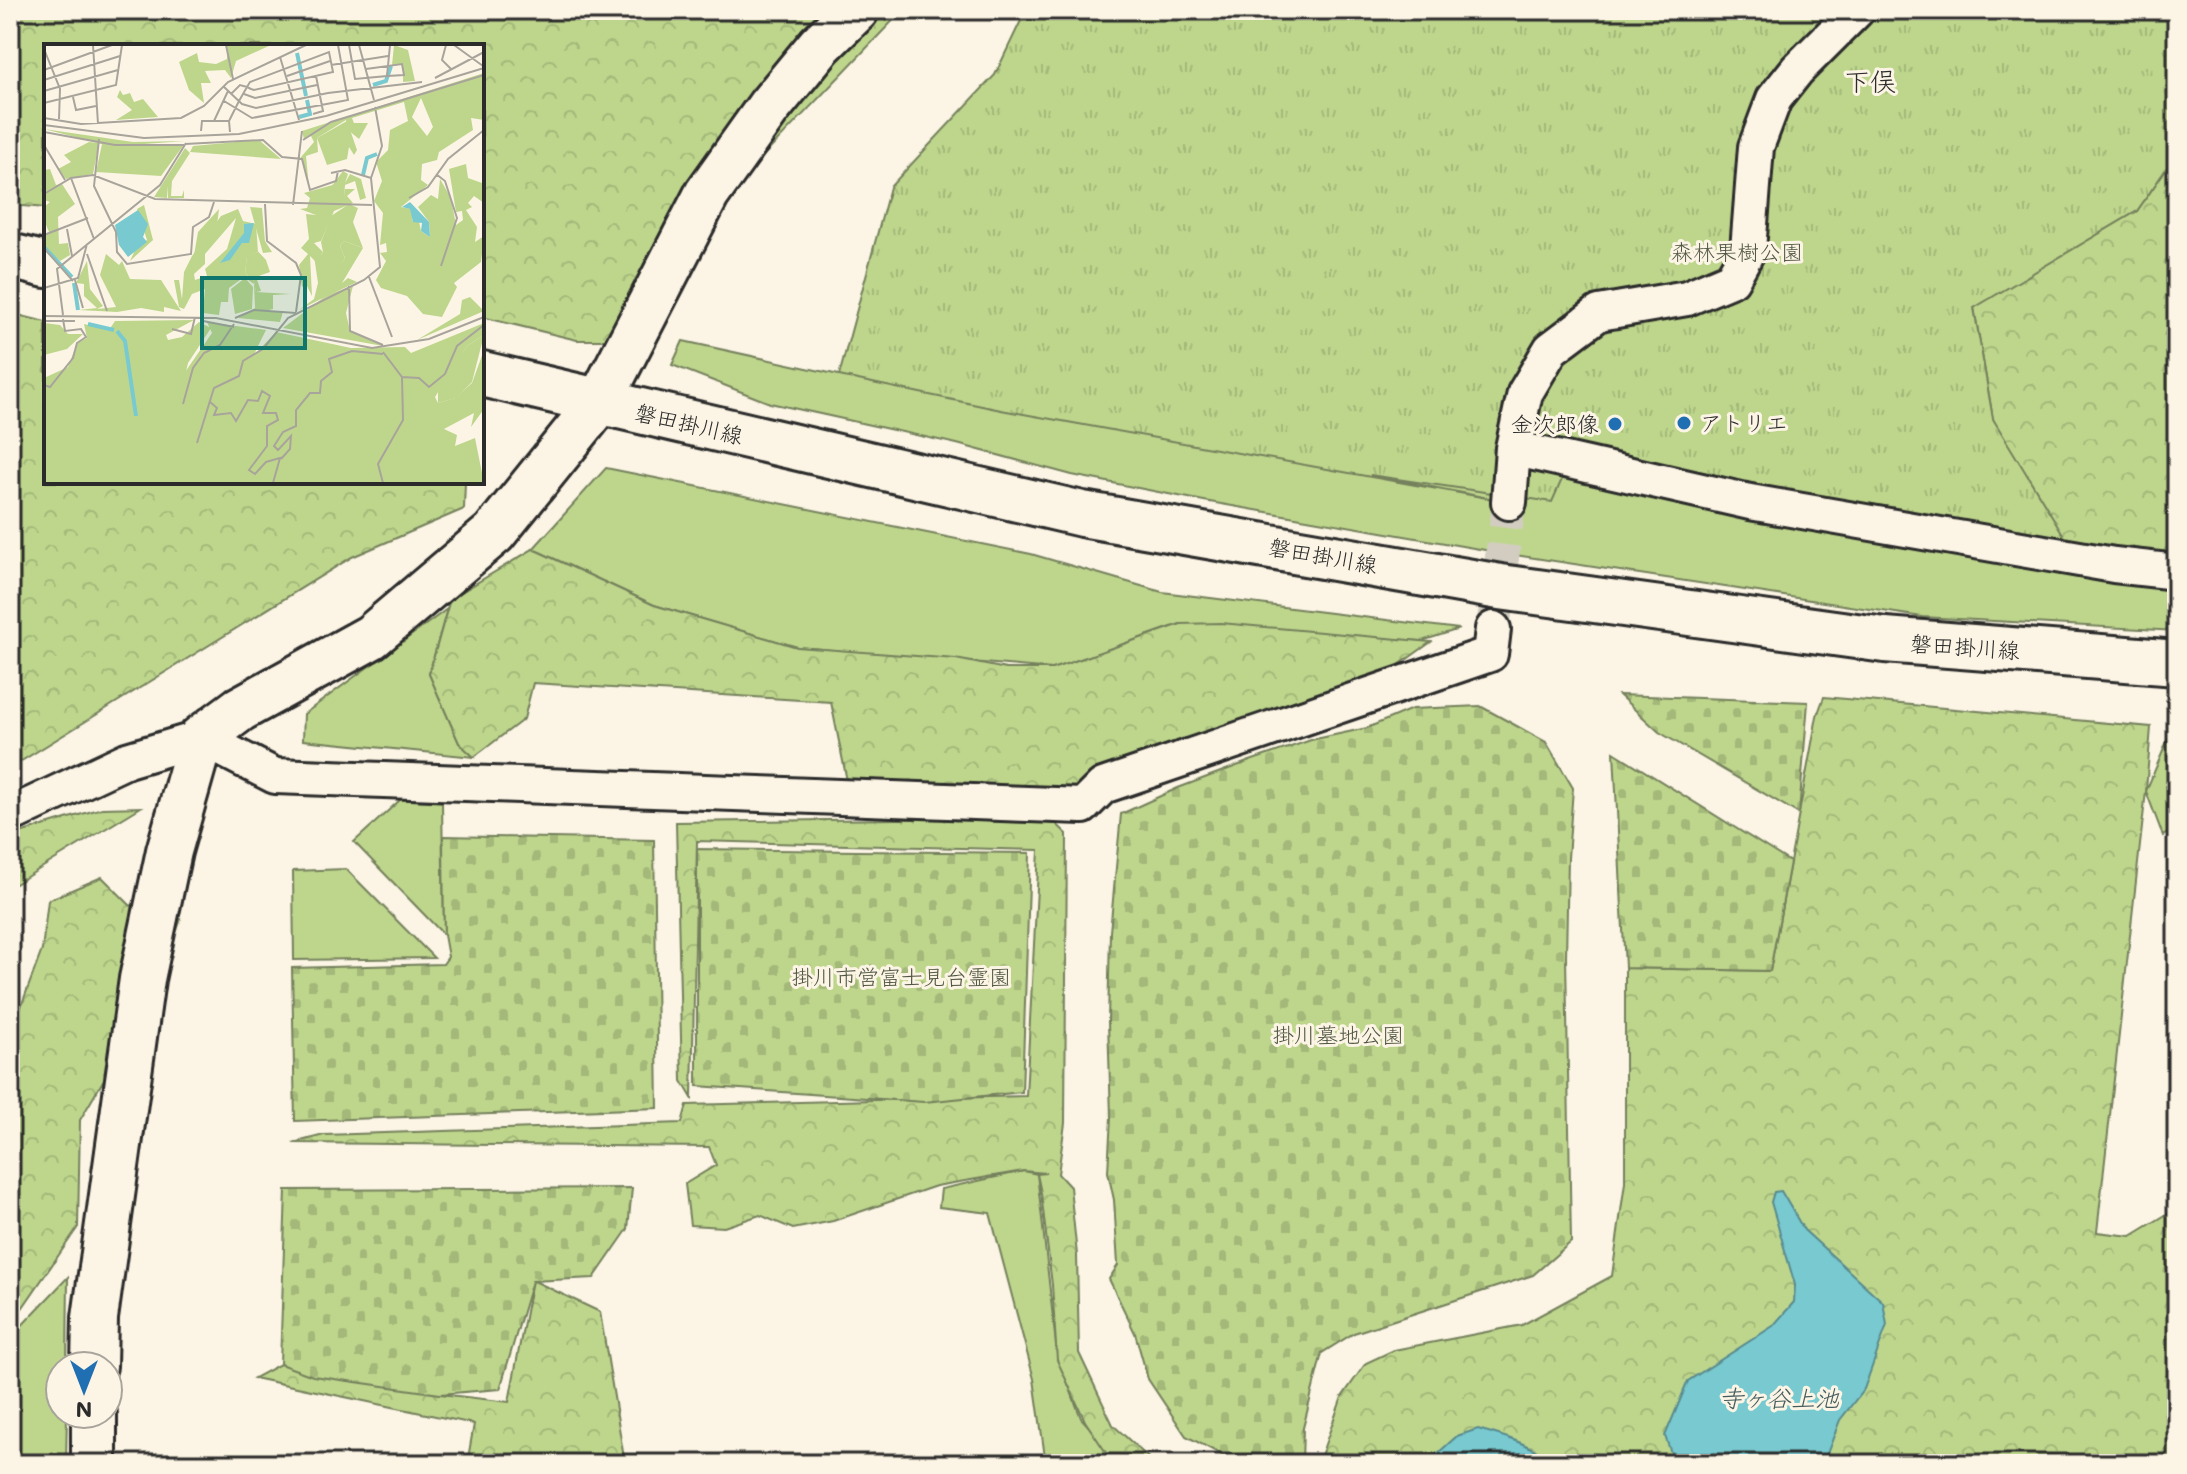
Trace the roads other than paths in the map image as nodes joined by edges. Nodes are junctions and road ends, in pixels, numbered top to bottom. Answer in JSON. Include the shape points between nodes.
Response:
{"nodes":[{"id":1,"x":856,"y":10,"type":"edge"},
{"id":2,"x":1857,"y":10,"type":"edge"},
{"id":3,"x":10,"y":256,"type":"edge"},
{"id":4,"x":44,"y":264,"type":"edge"},
{"id":5,"x":484,"y":374,"type":"edge"},
{"id":6,"x":599,"y":403,"type":"junction"},
{"id":7,"x":1513,"y":448,"type":"junction"},
{"id":8,"x":1509,"y":502,"type":"tunnel mouth"},
{"id":9,"x":2177,"y":572,"type":"edge"},
{"id":10,"x":1493,"y":629,"type":"tunnel mouth"},
{"id":11,"x":2177,"y":663,"type":"edge"},
{"id":12,"x":201,"y":738,"type":"junction"},
{"id":13,"x":10,"y":815,"type":"edge"},
{"id":14,"x":94,"y":1350,"type":"edge"},
{"id":15,"x":94,"y":1430,"type":"edge"},
{"id":16,"x":94,"y":1464,"type":"edge"}],
"edges":[{"from":1,"to":6,"type":"main road","via":[[769,107],[707,194]]},
{"from":2,"to":7,"type":"street","via":[[1774,99],[1756,147],[1748,250],[1732,279],[1687,298],[1599,313],[1551,349],[1525,393]]},
{"from":3,"to":4,"type":"main road"},
{"from":5,"to":6,"type":"main road","name":"磐田掛川線"},
{"from":6,"to":11,"type":"main road","name":"磐田掛川線","via":[[1082,514],[1500,587],[1885,640]]},
{"from":6,"to":12,"type":"main road","via":[[494,533],[443,577],[371,637],[240,709]]},
{"from":7,"to":8,"type":"street"},
{"from":7,"to":9,"type":"street","via":[[1750,502]]},
{"from":10,"to":12,"type":"street","via":[[1490,654],[1103,786],[1083,806],[275,776]]},
{"from":12,"to":13,"type":"street","via":[[127,760]]},
{"from":12,"to":14,"type":"main road","via":[[169,851],[142,979]]},
{"from":15,"to":16,"type":"main road"}]}
